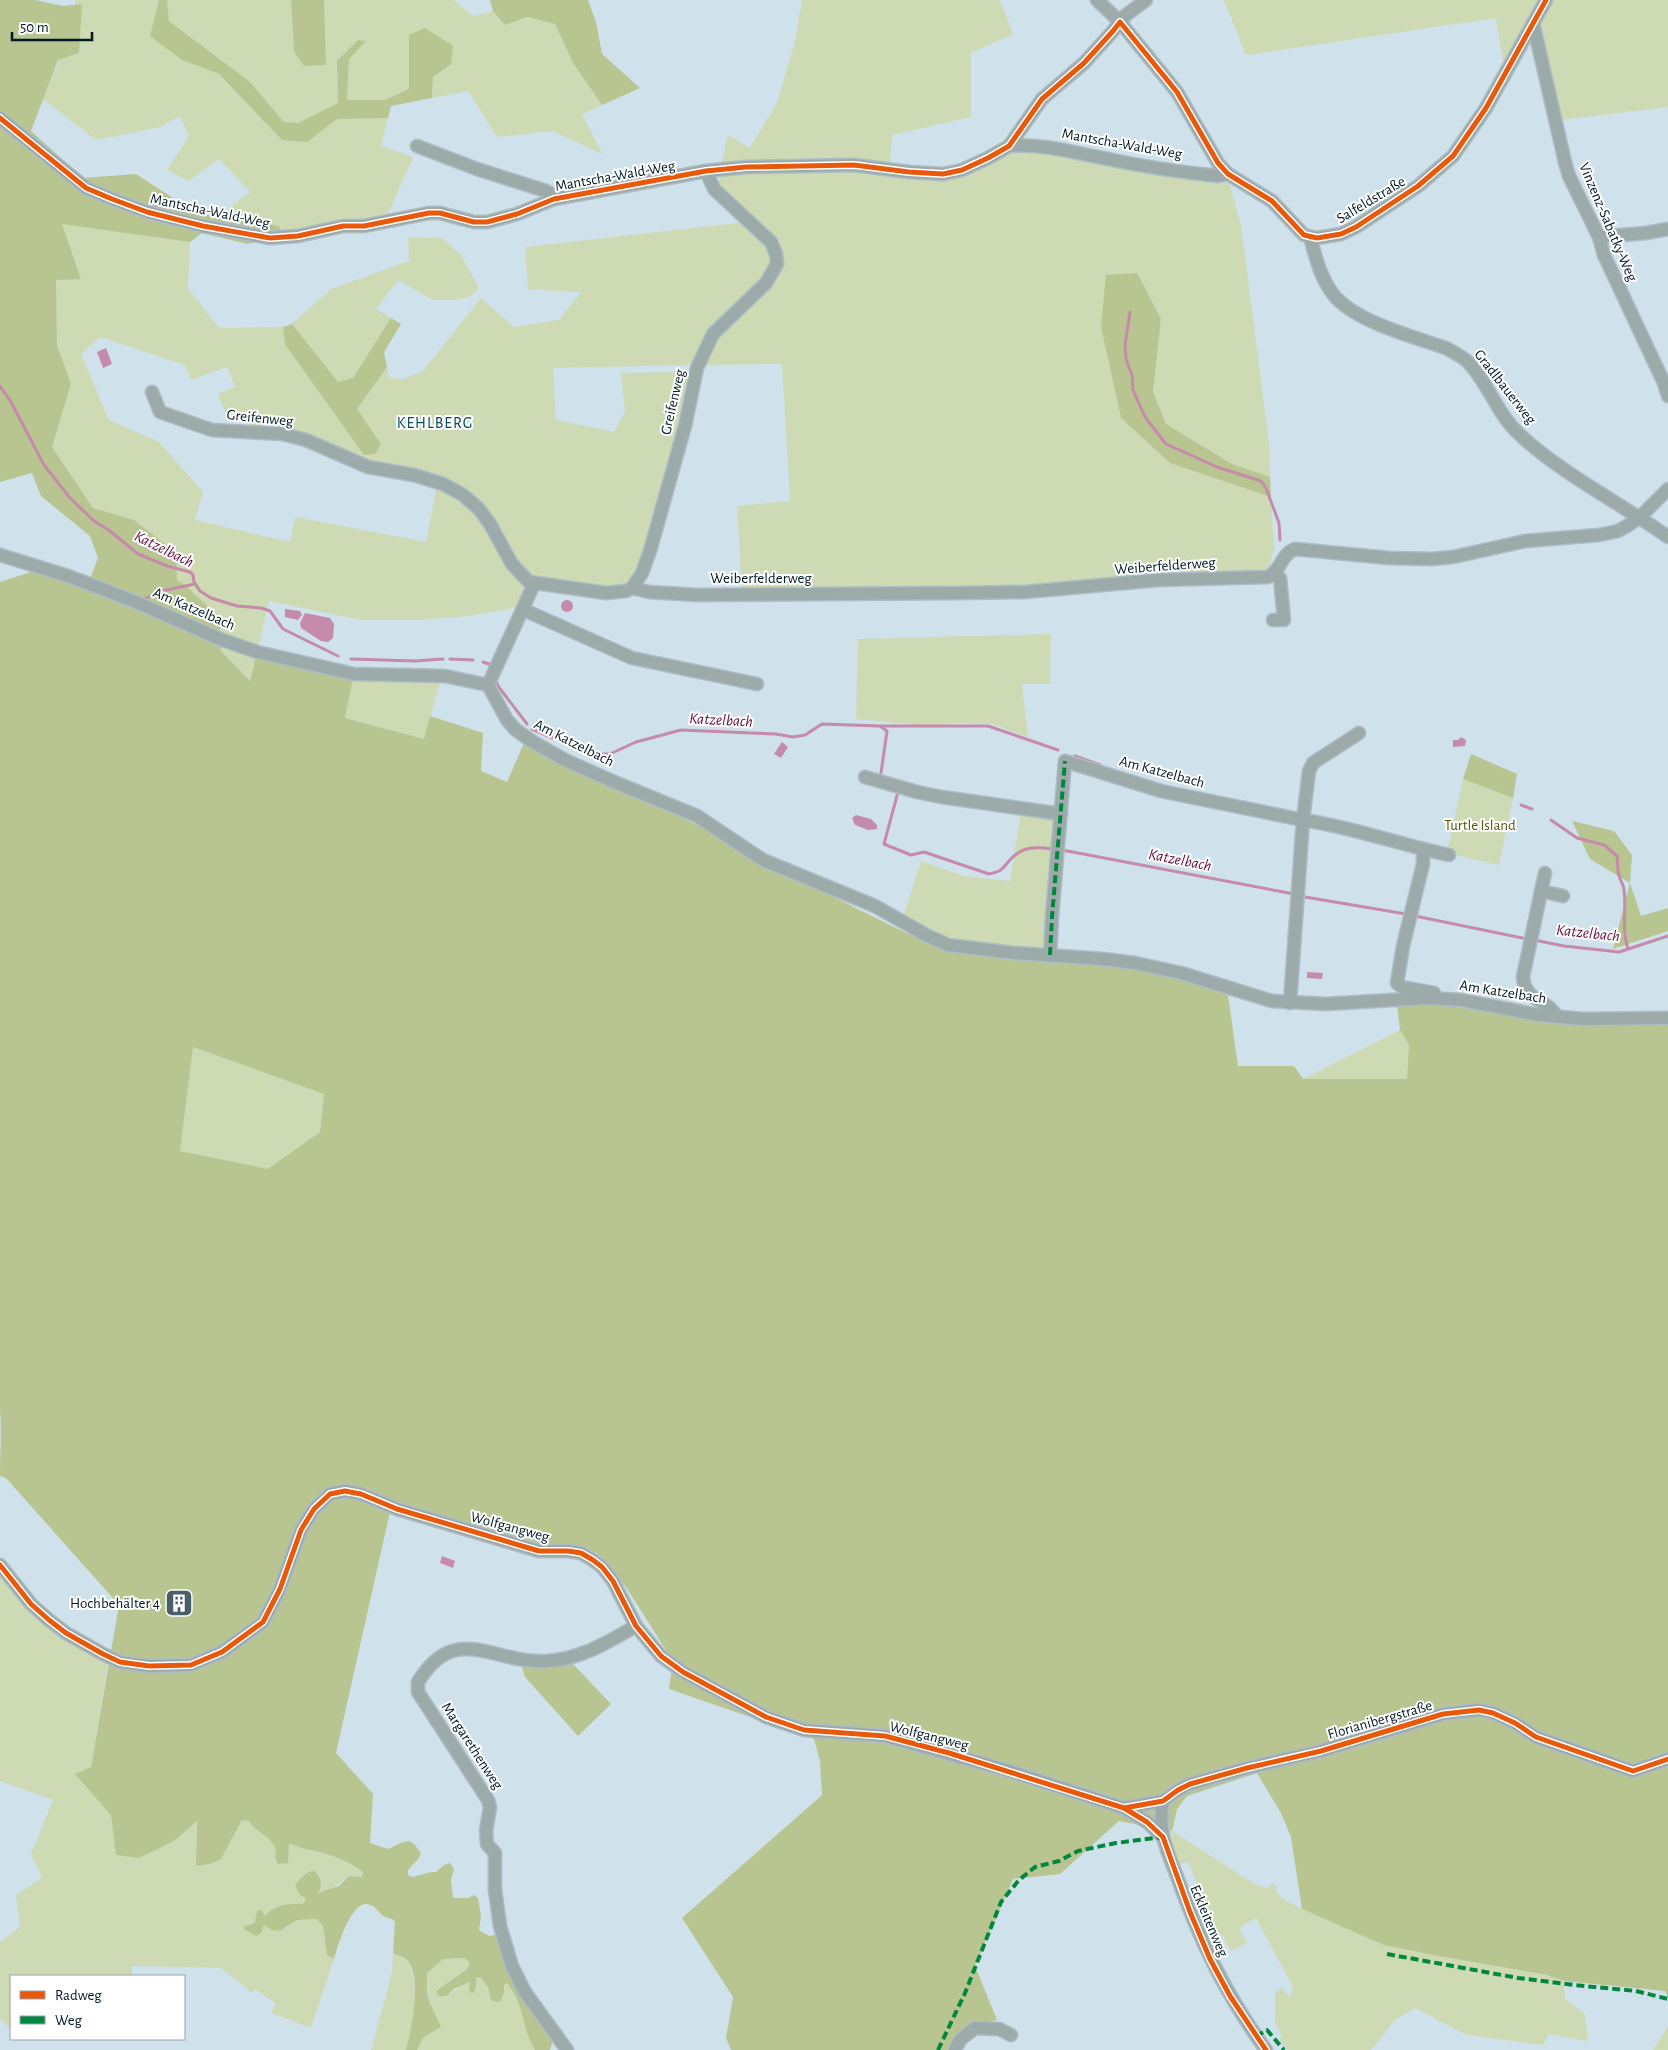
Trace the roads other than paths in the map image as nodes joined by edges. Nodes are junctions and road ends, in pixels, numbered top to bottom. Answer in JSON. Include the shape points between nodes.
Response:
{"nodes":[{"id":1,"x":1097,"y":0,"type":"edge"},
{"id":2,"x":1146,"y":0,"type":"edge"},
{"id":3,"x":1546,"y":0,"type":"edge"},
{"id":4,"x":1120,"y":22,"type":"junction"},
{"id":5,"x":1533,"y":23,"type":"junction"},
{"id":6,"x":0,"y":118,"type":"edge"},
{"id":7,"x":417,"y":146,"type":"dead end"},
{"id":8,"x":1009,"y":146,"type":"junction"},
{"id":9,"x":706,"y":172,"type":"junction"},
{"id":10,"x":1228,"y":174,"type":"junction"},
{"id":11,"x":554,"y":200,"type":"junction"},
{"id":12,"x":1668,"y":229,"type":"edge"},
{"id":13,"x":1599,"y":237,"type":"junction"},
{"id":14,"x":1310,"y":238,"type":"junction"},
{"id":15,"x":152,"y":392,"type":"dead end"},
{"id":16,"x":1668,"y":396,"type":"edge"},
{"id":17,"x":1668,"y":489,"type":"edge"},
{"id":18,"x":1640,"y":517,"type":"junction"},
{"id":19,"x":1668,"y":536,"type":"edge"},
{"id":20,"x":0,"y":556,"type":"edge"},
{"id":21,"x":1274,"y":574,"type":"junction"},
{"id":22,"x":534,"y":584,"type":"junction"},
{"id":23,"x":632,"y":588,"type":"junction"},
{"id":24,"x":524,"y":610,"type":"junction"},
{"id":25,"x":1273,"y":620,"type":"dead end"},
{"id":26,"x":757,"y":684,"type":"dead end"},
{"id":27,"x":488,"y":685,"type":"junction"},
{"id":28,"x":1359,"y":733,"type":"dead end"},
{"id":29,"x":865,"y":777,"type":"dead end"},
{"id":30,"x":1060,"y":814,"type":"junction"},
{"id":31,"x":1303,"y":820,"type":"junction"},
{"id":32,"x":1423,"y":851,"type":"junction"},
{"id":33,"x":1449,"y":855,"type":"dead end"},
{"id":34,"x":1545,"y":873,"type":"dead end"},
{"id":35,"x":1541,"y":892,"type":"junction"},
{"id":36,"x":1563,"y":896,"type":"dead end"},
{"id":37,"x":1050,"y":955,"type":"junction"},
{"id":38,"x":1444,"y":999,"type":"junction"},
{"id":39,"x":1290,"y":1003,"type":"junction"},
{"id":40,"x":1557,"y":1017,"type":"junction"},
{"id":41,"x":1668,"y":1018,"type":"edge"},
{"id":42,"x":0,"y":1566,"type":"edge"},
{"id":43,"x":636,"y":1626,"type":"junction"},
{"id":44,"x":1668,"y":1759,"type":"edge"},
{"id":45,"x":1163,"y":1801,"type":"junction"},
{"id":46,"x":1124,"y":1808,"type":"junction"},
{"id":47,"x":1163,"y":1837,"type":"junction"},
{"id":48,"x":1011,"y":2035,"type":"dead end"},
{"id":49,"x":564,"y":2049,"type":"edge"},
{"id":50,"x":955,"y":2050,"type":"edge"},
{"id":51,"x":1266,"y":2050,"type":"edge"}],
"edges":[{"from":1,"to":4,"type":"street"},
{"from":2,"to":4,"type":"street","name":"Mantscha-Wald-Weg"},
{"from":3,"to":5,"type":"street","name":"Salfeldstraße"},
{"from":4,"to":8,"type":"street","name":"Mantscha-Wald-Weg","via":[[1090,56],[1042,98]]},
{"from":4,"to":10,"type":"street","via":[[1177,92],[1218,163]]},
{"from":5,"to":13,"type":"street","name":"Vinzenz-Sabatky-Weg","via":[[1569,176]]},
{"from":5,"to":14,"type":"street","name":"Salfeldstraße","via":[[1486,108],[1454,156],[1390,206],[1356,227]]},
{"from":6,"to":11,"type":"street","name":"Mantscha-Wald-Weg","via":[[86,188],[112,200],[186,222],[270,238],[429,213],[487,222]]},
{"from":7,"to":11,"type":"street","via":[[546,191]]},
{"from":8,"to":9,"type":"street","name":"Mantscha-Wald-Weg","via":[[972,167],[943,174],[854,165],[746,167]]},
{"from":8,"to":10,"type":"street","name":"Mantscha-Wald-Weg","via":[[1046,146],[1146,167],[1218,176]]},
{"from":9,"to":11,"type":"street","name":"Mantscha-Wald-Weg"},
{"from":9,"to":23,"type":"street","name":"Greifenweg","via":[[714,189],[771,242],[777,264],[766,284],[713,334],[696,372],[657,528],[642,573]]},
{"from":10,"to":14,"type":"street","via":[[1272,201]]},
{"from":12,"to":13,"type":"street"},
{"from":13,"to":16,"type":"street","name":"Vinzenz-Sabatky-Weg","via":[[1604,255]]},
{"from":14,"to":18,"type":"street","name":"Gradlbauerweg","via":[[1318,268],[1334,296],[1367,318],[1458,354],[1468,362],[1519,434],[1547,457]]},
{"from":15,"to":22,"type":"street","name":"Greifenweg","via":[[160,412],[212,430],[283,434],[368,467],[443,484],[479,509],[512,564]]},
{"from":17,"to":18,"type":"street"},
{"from":18,"to":19,"type":"street","name":"Gradlbauerweg"},
{"from":18,"to":21,"type":"street","via":[[1618,530],[1599,534],[1525,541],[1432,559],[1295,549],[1288,551]]},
{"from":20,"to":27,"type":"street","name":"Am Katzelbach","via":[[77,579],[257,652],[354,674],[445,676]]},
{"from":21,"to":23,"type":"street","name":"Weiberfelderweg","via":[[1268,577],[1158,580],[1025,592],[697,594]]},
{"from":21,"to":25,"type":"street","via":[[1280,578],[1284,620]]},
{"from":22,"to":23,"type":"street","via":[[606,593],[620,593]]},
{"from":22,"to":24,"type":"street"},
{"from":24,"to":26,"type":"street","via":[[636,660]]},
{"from":24,"to":27,"type":"street"},
{"from":27,"to":37,"type":"street","name":"Am Katzelbach","via":[[507,720],[533,742],[565,760],[697,816],[763,860],[875,906],[948,945]]},
{"from":28,"to":31,"type":"street","via":[[1313,763],[1309,771]]},
{"from":29,"to":30,"type":"street","via":[[942,798]]},
{"from":30,"to":31,"type":"street","name":"Am Katzelbach","via":[[1065,762],[1161,792]]},
{"from":30,"to":37,"type":"street","name":"Am Katzelbach"},
{"from":31,"to":32,"type":"street","name":"Am Katzelbach","via":[[1396,841]]},
{"from":31,"to":39,"type":"street"},
{"from":32,"to":33,"type":"street","name":"Am Katzelbach"},
{"from":32,"to":38,"type":"street","name":"Am Katzelbach","via":[[1397,983],[1402,987],[1438,994]]},
{"from":34,"to":35,"type":"street","name":"Am Katzelbach"},
{"from":35,"to":36,"type":"street"},
{"from":35,"to":40,"type":"street","name":"Am Katzelbach","via":[[1523,983],[1527,992]]},
{"from":37,"to":39,"type":"street","name":"Am Katzelbach","via":[[1164,968],[1272,1001]]},
{"from":38,"to":39,"type":"street","name":"Am Katzelbach"},
{"from":38,"to":40,"type":"street","name":"Am Katzelbach"},
{"from":40,"to":41,"type":"street","name":"Am Katzelbach"},
{"from":42,"to":43,"type":"street","name":"Wolfgangweg","via":[[31,1604],[49,1620],[103,1654],[120,1662],[149,1666],[191,1665],[222,1652],[263,1622],[280,1589],[301,1530],[314,1509],[330,1494],[345,1491],[539,1551],[581,1553],[602,1567],[613,1581]]},
{"from":43,"to":46,"type":"street","name":"Wolfgangweg","via":[[669,1664],[766,1717],[804,1730],[885,1736]]},
{"from":43,"to":49,"type":"street","name":"Margarethenweg","via":[[585,1654],[549,1661],[460,1648],[440,1656],[418,1682],[418,1692],[488,1800],[487,1844],[495,1854],[500,1926],[512,1966],[525,1992]]},
{"from":44,"to":45,"type":"street","name":"Florianibergstraße","via":[[1633,1771],[1536,1737],[1515,1723],[1479,1710],[1443,1714],[1320,1751],[1190,1784]]},
{"from":45,"to":46,"type":"street","name":"Florianibergstraße"},
{"from":45,"to":47,"type":"street","name":"Eckleitenweg","via":[[1160,1818]]},
{"from":46,"to":47,"type":"street","name":"Eckleitenweg"},
{"from":47,"to":51,"type":"street","name":"Eckleitenweg","via":[[1210,1959]]},
{"from":48,"to":50,"type":"street","via":[[998,2029],[975,2028],[960,2040]]}]}
